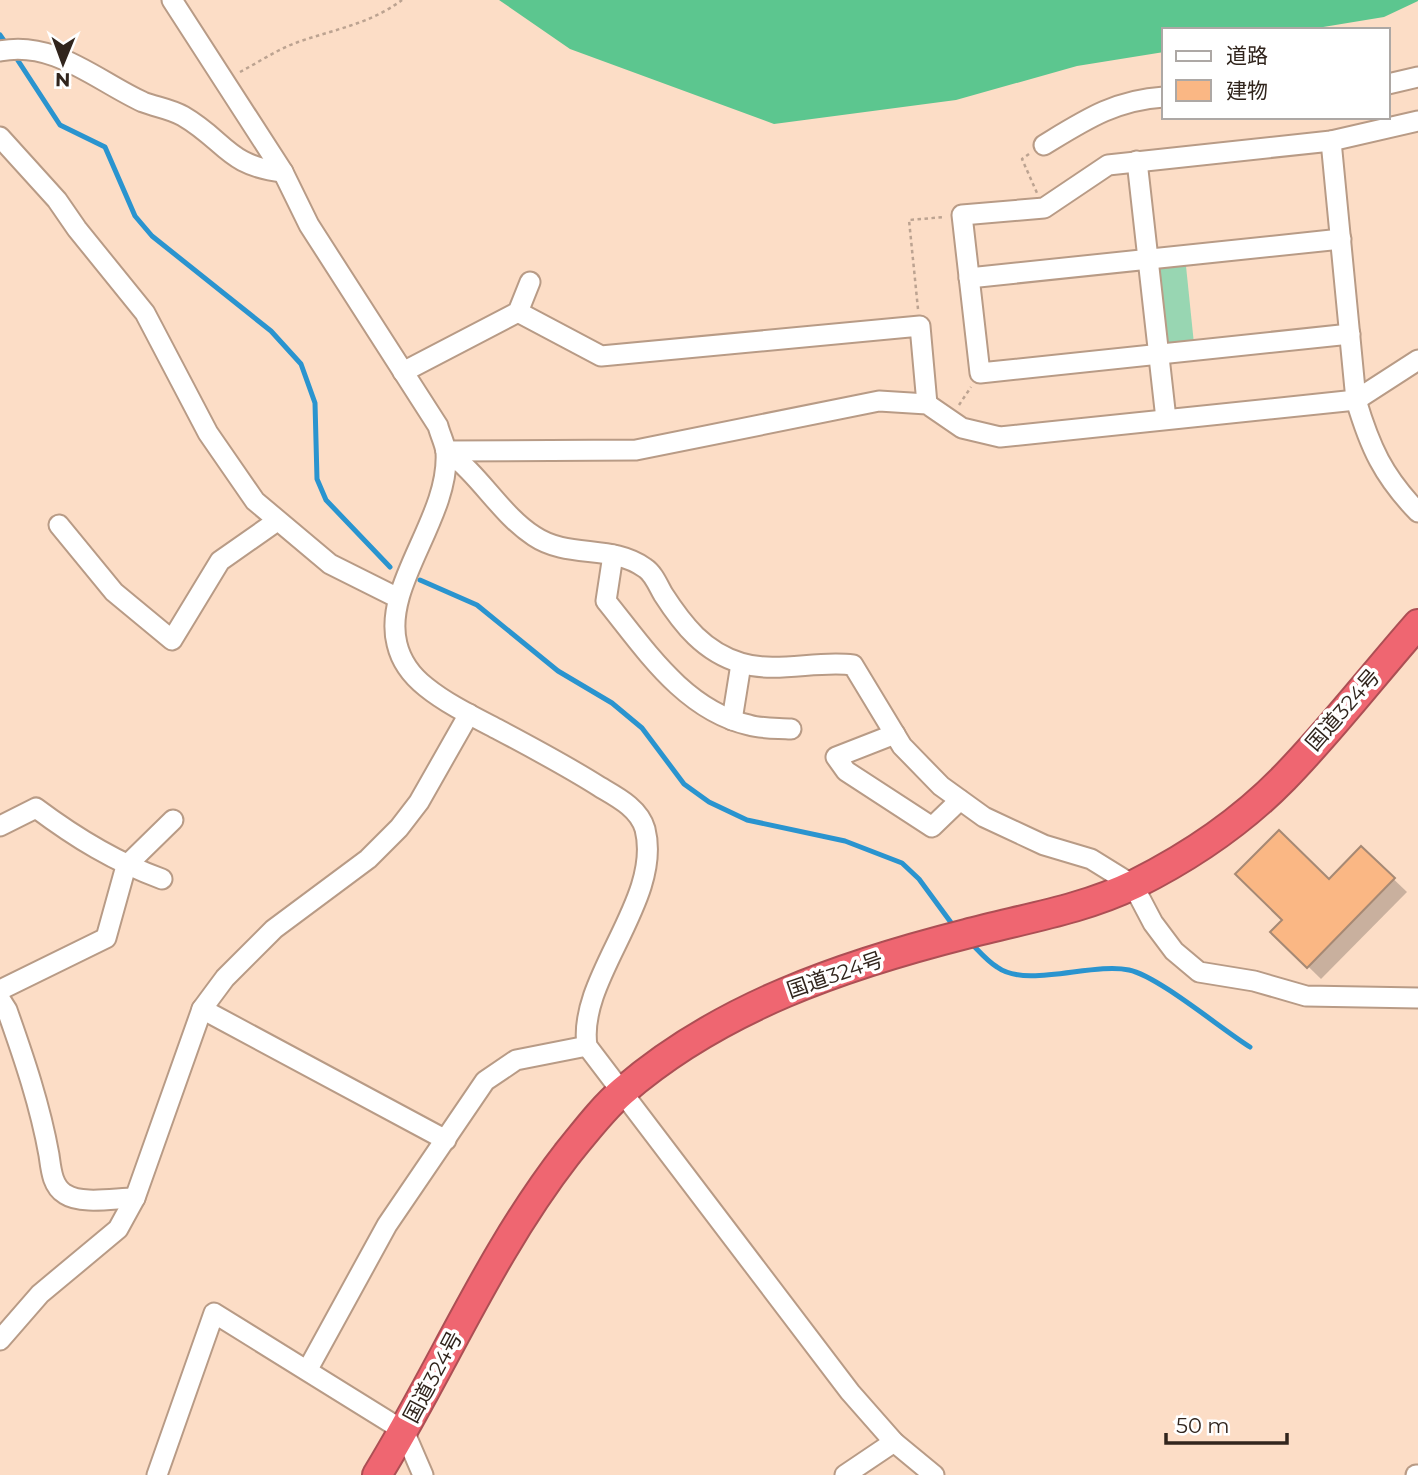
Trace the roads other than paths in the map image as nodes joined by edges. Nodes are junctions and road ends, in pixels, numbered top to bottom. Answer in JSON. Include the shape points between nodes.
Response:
{"nodes":[{"id":1,"x":172,"y":0,"type":"edge"},
{"id":2,"x":1,"y":51,"type":"edge"},
{"id":3,"x":1418,"y":77,"type":"edge"},
{"id":4,"x":1390,"y":83,"type":"edge"},
{"id":5,"x":1162,"y":97,"type":"edge"},
{"id":6,"x":1418,"y":121,"type":"edge"},
{"id":7,"x":0,"y":137,"type":"edge"},
{"id":8,"x":1331,"y":141,"type":"junction"},
{"id":9,"x":1044,"y":145,"type":"dead end"},
{"id":10,"x":1137,"y":162,"type":"junction"},
{"id":11,"x":283,"y":172,"type":"junction"},
{"id":12,"x":1341,"y":239,"type":"junction"},
{"id":13,"x":1148,"y":259,"type":"junction"},
{"id":14,"x":969,"y":278,"type":"junction"},
{"id":15,"x":530,"y":282,"type":"dead end"},
{"id":16,"x":518,"y":312,"type":"junction"},
{"id":17,"x":1350,"y":334,"type":"junction"},
{"id":18,"x":1158,"y":354,"type":"junction"},
{"id":19,"x":1418,"y":360,"type":"edge"},
{"id":20,"x":403,"y":372,"type":"junction"},
{"id":21,"x":1356,"y":400,"type":"junction"},
{"id":22,"x":927,"y":404,"type":"junction"},
{"id":23,"x":1166,"y":419,"type":"junction"},
{"id":24,"x":446,"y":451,"type":"junction"},
{"id":25,"x":1418,"y":512,"type":"edge"},
{"id":26,"x":277,"y":521,"type":"junction"},
{"id":27,"x":59,"y":525,"type":"dead end"},
{"id":28,"x":613,"y":555,"type":"junction"},
{"id":29,"x":398,"y":598,"type":"junction"},
{"id":30,"x":1418,"y":624,"type":"edge"},
{"id":31,"x":741,"y":664,"type":"junction"},
{"id":32,"x":469,"y":714,"type":"junction"},
{"id":33,"x":732,"y":720,"type":"junction"},
{"id":34,"x":792,"y":729,"type":"dead end"},
{"id":35,"x":895,"y":734,"type":"junction"},
{"id":36,"x":960,"y":800,"type":"junction"},
{"id":37,"x":173,"y":820,"type":"dead end"},
{"id":38,"x":0,"y":826,"type":"edge"},
{"id":39,"x":126,"y":866,"type":"junction"},
{"id":40,"x":162,"y":879,"type":"dead end"},
{"id":41,"x":1133,"y":885,"type":"junction"},
{"id":42,"x":0,"y":990,"type":"edge"},
{"id":43,"x":1418,"y":998,"type":"edge"},
{"id":44,"x":0,"y":999,"type":"edge"},
{"id":45,"x":202,"y":1009,"type":"junction"},
{"id":46,"x":587,"y":1046,"type":"junction"},
{"id":47,"x":622,"y":1091,"type":"junction"},
{"id":48,"x":446,"y":1140,"type":"junction"},
{"id":49,"x":135,"y":1198,"type":"junction"},
{"id":50,"x":0,"y":1340,"type":"edge"},
{"id":51,"x":308,"y":1369,"type":"junction"},
{"id":52,"x":404,"y":1431,"type":"junction"},
{"id":53,"x":894,"y":1442,"type":"junction"},
{"id":54,"x":157,"y":1475,"type":"edge"},
{"id":55,"x":377,"y":1475,"type":"edge"},
{"id":56,"x":423,"y":1475,"type":"edge"},
{"id":57,"x":845,"y":1475,"type":"edge"},
{"id":58,"x":934,"y":1475,"type":"edge"}],
"edges":[{"from":1,"to":11,"type":"street"},
{"from":2,"to":11,"type":"street","via":[[55,54],[145,102],[180,114],[203,128],[239,162]]},
{"from":3,"to":4,"type":"street"},
{"from":5,"to":9,"type":"street","via":[[1100,111]]},
{"from":6,"to":8,"type":"street"},
{"from":7,"to":26,"type":"street","via":[[57,200],[145,313],[208,433],[256,501]]},
{"from":8,"to":10,"type":"street"},
{"from":8,"to":12,"type":"street"},
{"from":10,"to":13,"type":"street"},
{"from":10,"to":14,"type":"street","via":[[1108,165],[1044,208],[962,215]]},
{"from":11,"to":20,"type":"street","via":[[309,225]]},
{"from":12,"to":13,"type":"street"},
{"from":12,"to":17,"type":"street"},
{"from":13,"to":14,"type":"street"},
{"from":13,"to":18,"type":"street"},
{"from":14,"to":18,"type":"street","via":[[980,373]]},
{"from":15,"to":16,"type":"street"},
{"from":16,"to":20,"type":"street"},
{"from":16,"to":22,"type":"street","via":[[601,356],[920,326]]},
{"from":17,"to":18,"type":"street"},
{"from":17,"to":21,"type":"street"},
{"from":18,"to":23,"type":"street"},
{"from":19,"to":21,"type":"street"},
{"from":20,"to":24,"type":"street","via":[[438,426]]},
{"from":21,"to":23,"type":"street"},
{"from":21,"to":25,"type":"street","via":[[1382,470]]},
{"from":22,"to":23,"type":"street","via":[[962,428],[1000,437]]},
{"from":22,"to":24,"type":"street","via":[[879,401],[636,450]]},
{"from":24,"to":28,"type":"street","via":[[467,465],[534,537],[560,550]]},
{"from":24,"to":29,"type":"street","via":[[439,499]]},
{"from":26,"to":27,"type":"street","via":[[220,561],[172,640],[114,592]]},
{"from":26,"to":29,"type":"street","via":[[330,564]]},
{"from":28,"to":31,"type":"street","via":[[648,569],[678,618],[706,648]]},
{"from":28,"to":33,"type":"street","via":[[606,601],[669,678],[695,701]]},
{"from":29,"to":32,"type":"street","via":[[394,626],[406,668],[426,687]]},
{"from":30,"to":41,"type":"highway","name":"国道324号","via":[[1285,777],[1249,811],[1204,844]]},
{"from":31,"to":33,"type":"street"},
{"from":31,"to":35,"type":"street","via":[[853,666]]},
{"from":32,"to":45,"type":"street","via":[[399,828],[368,859],[275,929],[225,978]]},
{"from":32,"to":46,"type":"street","via":[[629,805],[644,826],[648,845],[640,885],[588,1008]]},
{"from":33,"to":34,"type":"street"},
{"from":35,"to":36,"type":"street","via":[[941,786]]},
{"from":35,"to":36,"type":"street","via":[[836,757],[846,771],[932,827]]},
{"from":36,"to":41,"type":"street","via":[[984,817],[1044,845],[1091,859]]},
{"from":37,"to":39,"type":"street"},
{"from":38,"to":39,"type":"street","via":[[36,808],[78,840]]},
{"from":39,"to":40,"type":"street"},
{"from":39,"to":42,"type":"street","via":[[106,939]]},
{"from":41,"to":43,"type":"street","via":[[1167,942],[1199,972],[1306,996]]},
{"from":41,"to":47,"type":"highway","name":"国道324号","via":[[1052,914],[925,944],[800,985],[736,1014]]},
{"from":44,"to":49,"type":"street","via":[[40,1107],[57,1186],[79,1199]]},
{"from":45,"to":48,"type":"street"},
{"from":45,"to":49,"type":"street"},
{"from":46,"to":47,"type":"street"},
{"from":46,"to":48,"type":"street","via":[[516,1060],[485,1081]]},
{"from":47,"to":52,"type":"highway","name":"国道324号","via":[[594,1121],[510,1234]]},
{"from":47,"to":53,"type":"street","via":[[850,1392]]},
{"from":48,"to":51,"type":"street","via":[[387,1225]]},
{"from":49,"to":50,"type":"street","via":[[118,1229],[40,1294]]},
{"from":51,"to":52,"type":"street"},
{"from":51,"to":54,"type":"street","via":[[214,1313]]},
{"from":52,"to":55,"type":"highway","name":"国道324号"},
{"from":52,"to":56,"type":"street"},
{"from":53,"to":57,"type":"street"},
{"from":53,"to":58,"type":"street"}]}
